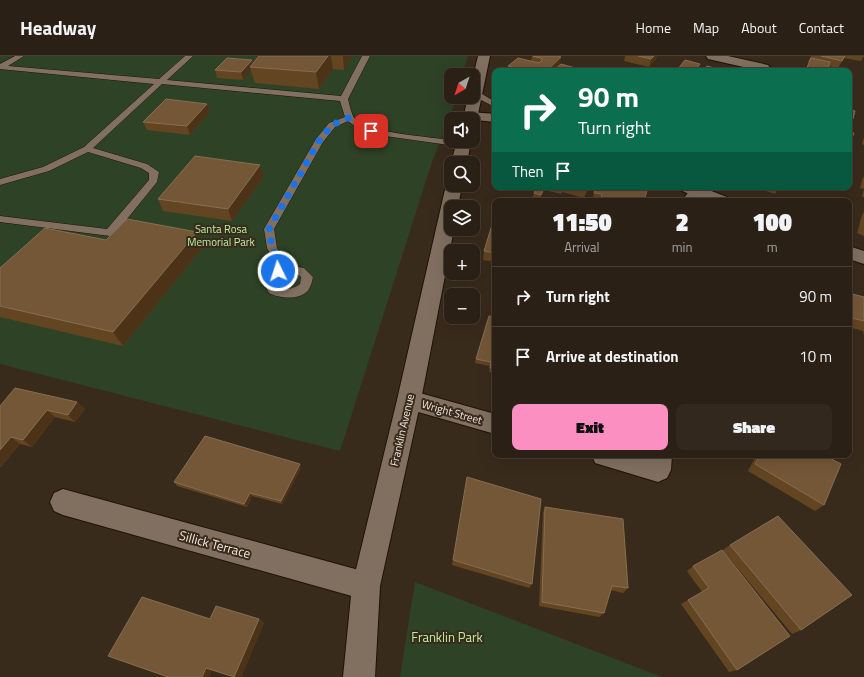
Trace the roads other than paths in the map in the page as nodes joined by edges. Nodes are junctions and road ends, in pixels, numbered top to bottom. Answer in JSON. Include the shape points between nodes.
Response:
{"nodes":[{"id":1,"x":20,"y":56,"type":"edge"},
{"id":2,"x":189,"y":56,"type":"edge"},
{"id":3,"x":366,"y":56,"type":"edge"},
{"id":4,"x":484,"y":56,"type":"edge"},
{"id":5,"x":712,"y":56,"type":"edge"},
{"id":6,"x":772,"y":56,"type":"edge"},
{"id":7,"x":0,"y":67,"type":"edge"},
{"id":8,"x":756,"y":68,"type":"edge"},
{"id":9,"x":764,"y":68,"type":"edge"},
{"id":10,"x":480,"y":75,"type":"edge"},
{"id":11,"x":162,"y":82,"type":"junction"},
{"id":12,"x":480,"y":96,"type":"edge"},
{"id":13,"x":344,"y":100,"type":"junction"},
{"id":14,"x":492,"y":103,"type":"edge"},
{"id":15,"x":348,"y":118,"type":"junction"},
{"id":16,"x":480,"y":118,"type":"edge"},
{"id":17,"x":492,"y":118,"type":"edge"},
{"id":18,"x":444,"y":140,"type":"edge"},
{"id":19,"x":86,"y":149,"type":"junction"},
{"id":20,"x":0,"y":182,"type":"edge"},
{"id":21,"x":453,"y":192,"type":"edge"},
{"id":22,"x":693,"y":192,"type":"edge"},
{"id":23,"x":712,"y":198,"type":"edge"},
{"id":24,"x":0,"y":219,"type":"edge"},
{"id":25,"x":852,"y":253,"type":"edge"},
{"id":26,"x":864,"y":258,"type":"edge"},
{"id":27,"x":284,"y":269,"type":"dead end"},
{"id":28,"x":409,"y":400,"type":"junction"},
{"id":29,"x":492,"y":423,"type":"edge"},
{"id":30,"x":615,"y":458,"type":"edge"},
{"id":31,"x":660,"y":458,"type":"edge"},
{"id":32,"x":63,"y":502,"type":"dead end"},
{"id":33,"x":366,"y":586,"type":"junction"},
{"id":34,"x":359,"y":677,"type":"edge"}],
"edges":[{"from":1,"to":7,"type":"lane"},
{"from":2,"to":11,"type":"lane"},
{"from":3,"to":13,"type":"lane"},
{"from":4,"to":10,"type":"main road"},
{"from":5,"to":8,"type":"main road"},
{"from":6,"to":9,"type":"main road"},
{"from":7,"to":11,"type":"lane"},
{"from":11,"to":13,"type":"lane"},
{"from":11,"to":19,"type":"lane"},
{"from":12,"to":14,"type":"lane"},
{"from":13,"to":15,"type":"lane"},
{"from":15,"to":18,"type":"lane","via":[[371,131]]},
{"from":15,"to":27,"type":"lane","via":[[332,125],[319,141],[269,229],[272,248]]},
{"from":16,"to":17,"type":"main road"},
{"from":19,"to":20,"type":"lane","via":[[46,169]]},
{"from":19,"to":24,"type":"lane","via":[[144,166],[154,172],[154,180],[110,233]]},
{"from":21,"to":28,"type":"main road","name":"Franklin Avenue"},
{"from":22,"to":23,"type":"main road"},
{"from":25,"to":26,"type":"main road"},
{"from":28,"to":29,"type":"main road","name":"Wright Street"},
{"from":28,"to":33,"type":"main road","name":"Franklin Avenue"},
{"from":30,"to":31,"type":"main road","via":[[658,470]]},
{"from":32,"to":33,"type":"main road","name":"Sillick Terrace"},
{"from":33,"to":34,"type":"main road","name":"Franklin Avenue"}]}
